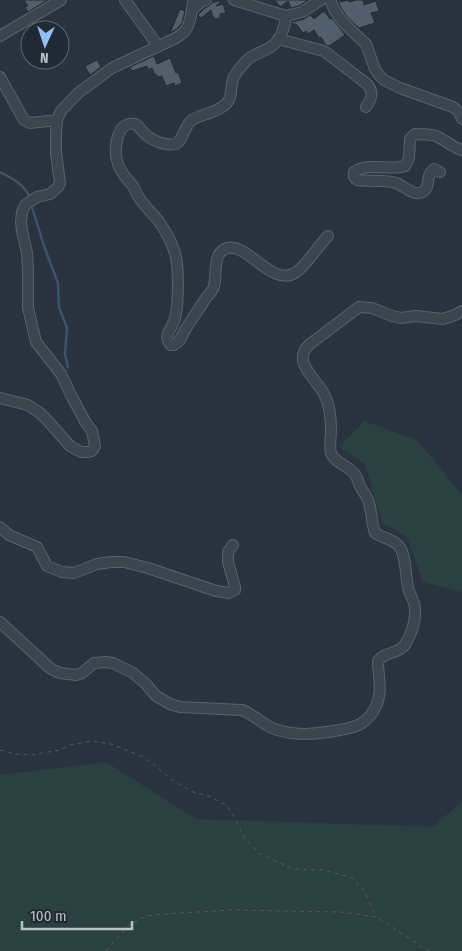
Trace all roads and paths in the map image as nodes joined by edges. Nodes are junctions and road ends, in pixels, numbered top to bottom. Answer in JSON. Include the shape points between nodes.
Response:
{"nodes":[{"id":1,"x":61,"y":0,"type":"edge"},
{"id":2,"x":125,"y":0,"type":"edge"},
{"id":3,"x":206,"y":0,"type":"edge"},
{"id":4,"x":234,"y":0,"type":"edge"},
{"id":5,"x":321,"y":0,"type":"edge"},
{"id":6,"x":330,"y":0,"type":"edge"},
{"id":7,"x":193,"y":4,"type":"edge"},
{"id":8,"x":286,"y":16,"type":"junction"},
{"id":9,"x":0,"y":36,"type":"edge"},
{"id":10,"x":278,"y":39,"type":"junction"},
{"id":11,"x":158,"y":46,"type":"junction"},
{"id":12,"x":0,"y":77,"type":"edge"},
{"id":13,"x":366,"y":108,"type":"dead end"},
{"id":14,"x":462,"y":119,"type":"edge"},
{"id":15,"x":57,"y":120,"type":"junction"},
{"id":16,"x":462,"y":150,"type":"edge"},
{"id":17,"x":440,"y":172,"type":"dead end"},
{"id":18,"x":328,"y":236,"type":"dead end"},
{"id":19,"x":462,"y":311,"type":"edge"},
{"id":20,"x":0,"y":398,"type":"edge"},
{"id":21,"x":0,"y":527,"type":"edge"},
{"id":22,"x":233,"y":545,"type":"dead end"},
{"id":23,"x":0,"y":622,"type":"edge"},
{"id":24,"x":0,"y":750,"type":"edge"},
{"id":25,"x":376,"y":917,"type":"junction"},
{"id":26,"x":106,"y":951,"type":"edge"},
{"id":27,"x":430,"y":951,"type":"edge"}],
"edges":[{"from":1,"to":9,"type":"street"},
{"from":2,"to":11,"type":"street"},
{"from":3,"to":7,"type":"street"},
{"from":4,"to":8,"type":"street"},
{"from":5,"to":8,"type":"street","via":[[302,12]]},
{"from":6,"to":14,"type":"street","via":[[343,22],[366,44],[375,68],[384,80],[453,107]]},
{"from":7,"to":11,"type":"street","via":[[184,33]]},
{"from":8,"to":10,"type":"street"},
{"from":10,"to":13,"type":"street","via":[[324,51],[367,84],[372,93]]},
{"from":10,"to":18,"type":"street","via":[[270,48],[247,59],[233,78],[227,104],[190,122],[177,143],[158,142],[134,124],[125,125],[117,136],[118,165],[160,223],[175,254],[178,286],[176,314],[167,335],[169,343],[177,344],[212,292],[218,255],[222,251],[231,247],[240,250],[275,273],[291,275]]},
{"from":11,"to":15,"type":"street","via":[[102,75],[78,93]]},
{"from":12,"to":15,"type":"street","via":[[24,120],[30,123]]},
{"from":15,"to":20,"type":"street","via":[[60,183],[50,194],[25,205],[22,212],[28,308],[36,342],[61,374],[92,431],[95,446],[92,451],[81,452],[70,446],[40,413],[28,405]]},
{"from":16,"to":17,"type":"street","via":[[436,136],[415,134],[410,139],[410,158],[405,166],[360,169],[353,175],[360,181],[382,180],[418,193],[426,188],[431,172]]},
{"from":19,"to":23,"type":"street","via":[[443,319],[401,318],[372,308],[359,308],[305,348],[302,354],[302,360],[328,402],[331,455],[357,478],[368,500],[375,533],[401,548],[415,608],[412,628],[403,647],[381,656],[378,661],[380,686],[377,705],[360,724],[325,733],[293,734],[263,724],[242,710],[170,704],[156,696],[133,673],[113,663],[94,664],[76,675],[60,673],[45,665]]},
{"from":21,"to":22,"type":"street","via":[[9,535],[37,547],[47,566],[62,572],[74,573],[97,564],[124,562],[216,592],[235,590],[228,562],[228,552]]},
{"from":24,"to":25,"type":"path","via":[[31,754],[92,741],[111,744],[141,756],[172,780],[226,805],[245,839],[260,854],[293,869],[323,870],[351,877],[364,892]]},
{"from":25,"to":26,"type":"path","via":[[342,912],[231,910],[146,916],[128,926]]},
{"from":25,"to":27,"type":"path"}]}
